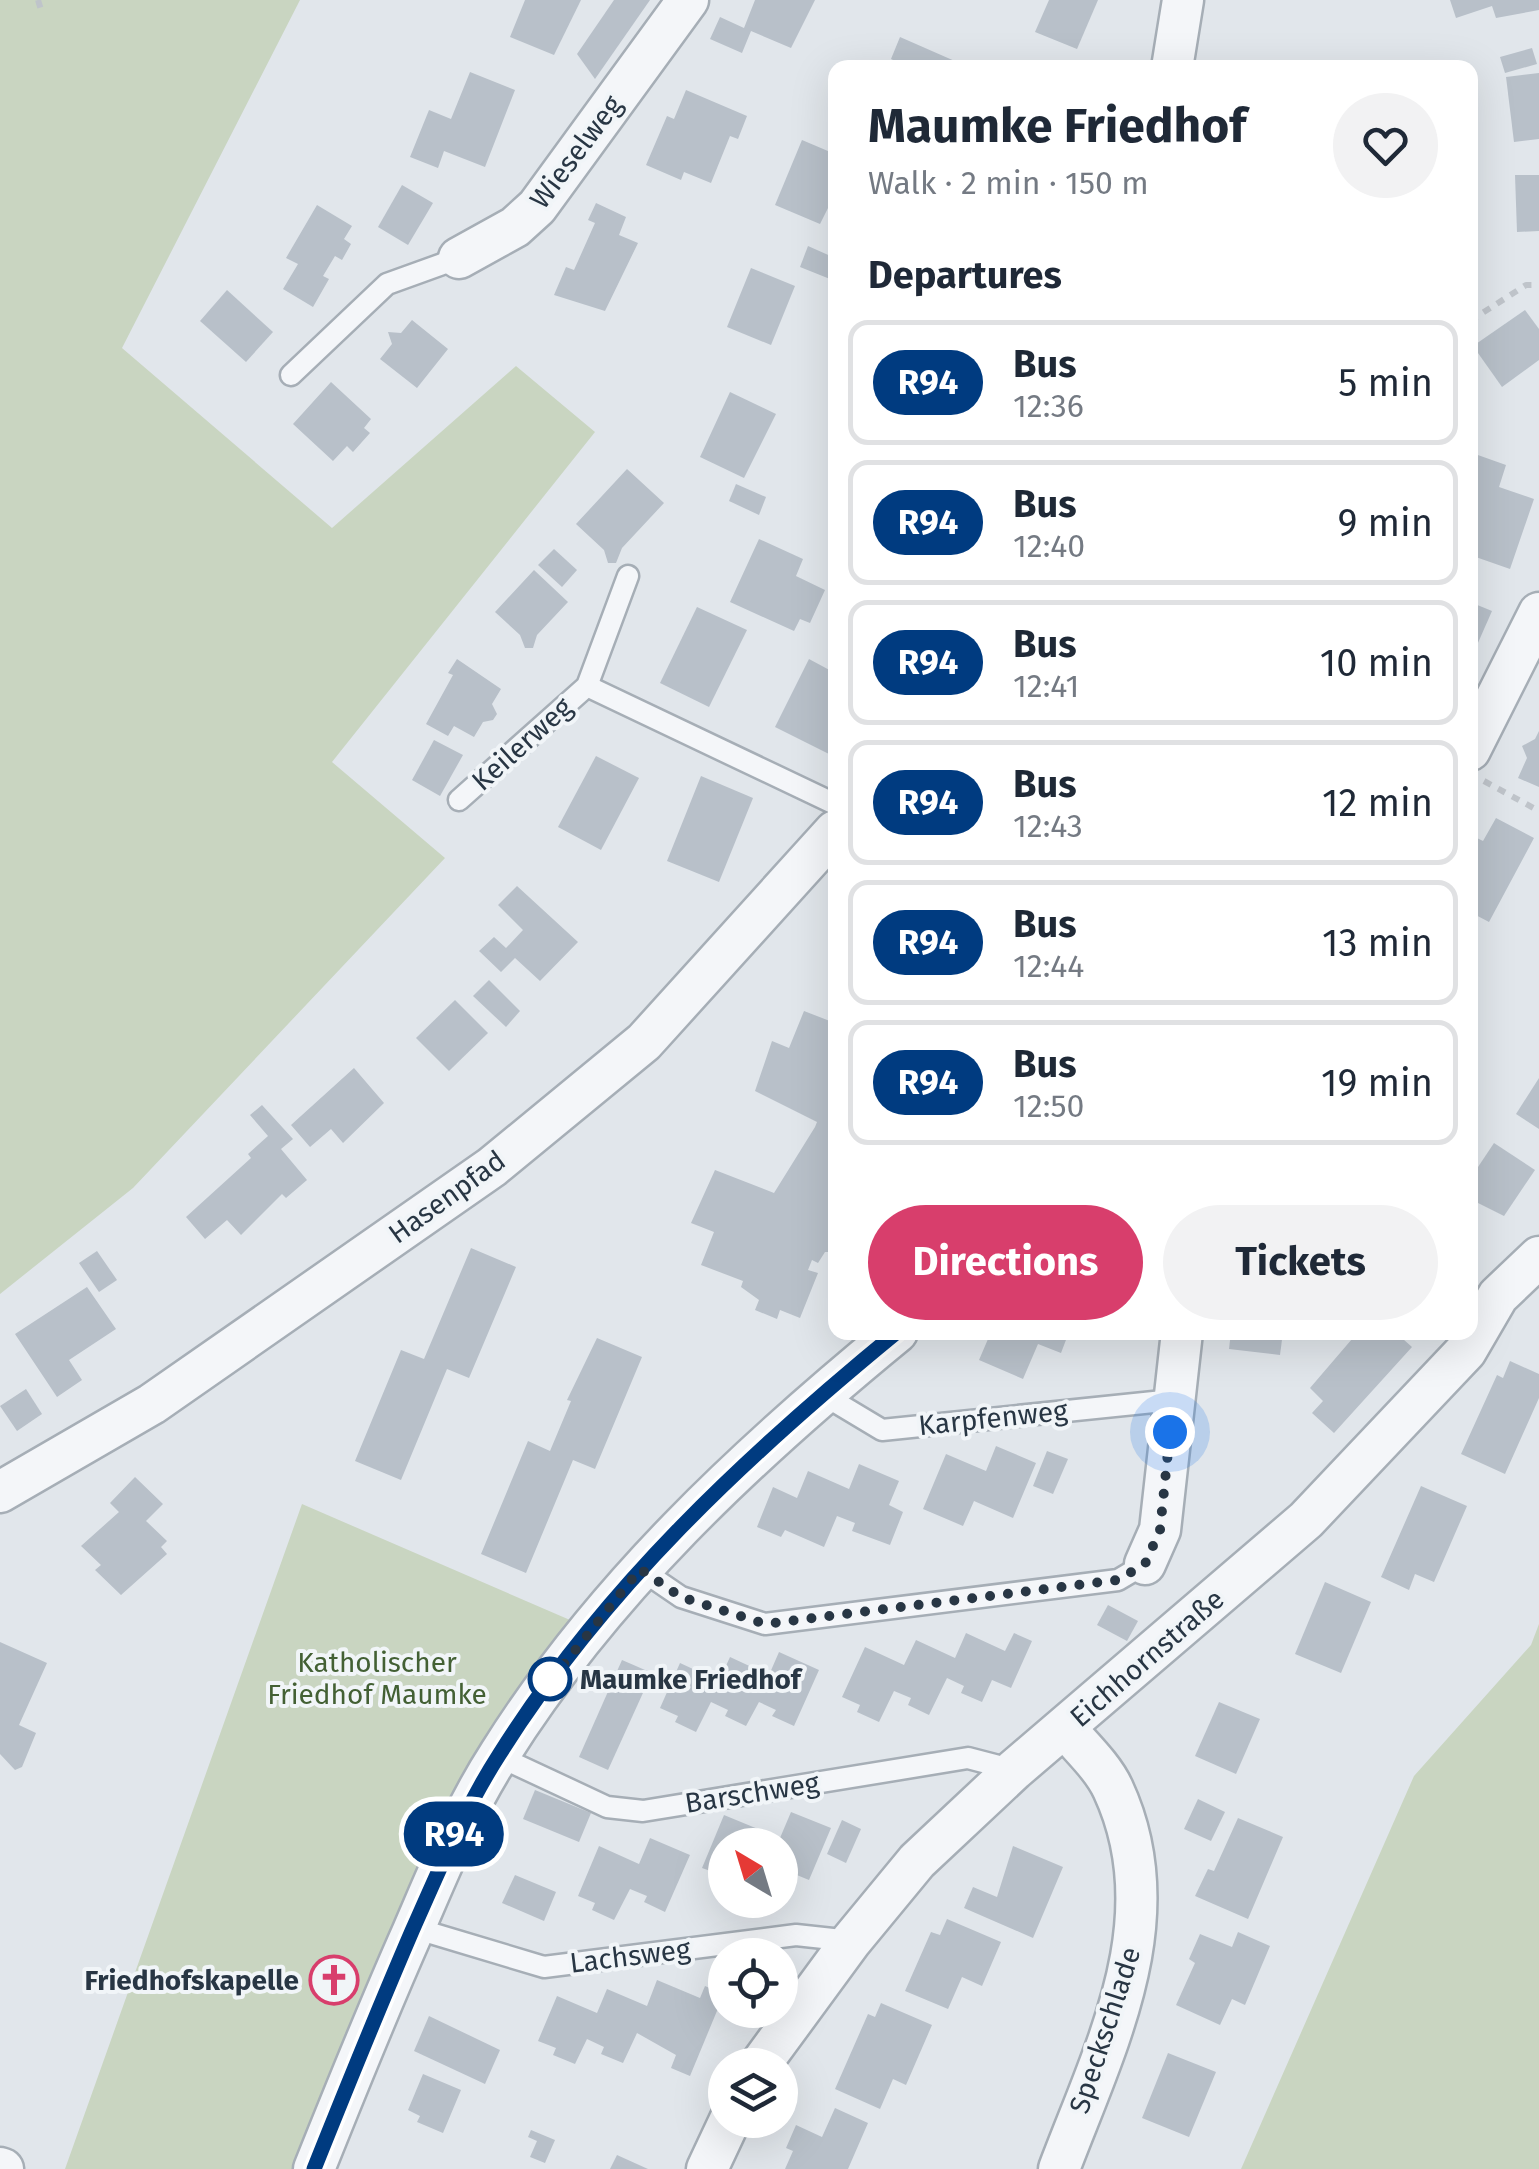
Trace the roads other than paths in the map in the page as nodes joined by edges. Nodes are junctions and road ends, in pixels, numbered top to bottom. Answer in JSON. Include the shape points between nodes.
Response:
{"nodes":[{"id":1,"x":688,"y":0,"type":"edge"},
{"id":2,"x":1183,"y":0,"type":"edge"},
{"id":3,"x":1173,"y":60,"type":"edge"},
{"id":4,"x":458,"y":258,"type":"joint"},
{"id":5,"x":292,"y":375,"type":"dead end"},
{"id":6,"x":628,"y":576,"type":"dead end"},
{"id":7,"x":1539,"y":613,"type":"edge"},
{"id":8,"x":586,"y":686,"type":"junction"},
{"id":9,"x":1478,"y":734,"type":"edge"},
{"id":10,"x":460,"y":800,"type":"dead end"},
{"id":11,"x":828,"y":801,"type":"edge"},
{"id":12,"x":828,"y":839,"type":"edge"},
{"id":13,"x":1539,"y":1256,"type":"edge"},
{"id":14,"x":1478,"y":1330,"type":"edge"},
{"id":15,"x":887,"y":1340,"type":"edge"},
{"id":16,"x":1181,"y":1340,"type":"edge"},
{"id":17,"x":1472,"y":1340,"type":"edge"},
{"id":18,"x":822,"y":1394,"type":"junction"},
{"id":19,"x":1173,"y":1400,"type":"junction"},
{"id":20,"x":0,"y":1492,"type":"edge"},
{"id":21,"x":1145,"y":1564,"type":"joint"},
{"id":22,"x":640,"y":1569,"type":"junction"},
{"id":23,"x":1066,"y":1729,"type":"junction"},
{"id":24,"x":498,"y":1756,"type":"junction"},
{"id":25,"x":1014,"y":1770,"type":"junction"},
{"id":26,"x":414,"y":1928,"type":"junction"},
{"id":27,"x":850,"y":1941,"type":"junction"},
{"id":28,"x":772,"y":2048,"type":"edge"},
{"id":29,"x":722,"y":2138,"type":"edge"},
{"id":30,"x":314,"y":2169,"type":"edge"},
{"id":31,"x":707,"y":2169,"type":"edge"},
{"id":32,"x":1058,"y":2169,"type":"edge"}],
"edges":[{"from":1,"to":4,"type":"street","name":"Wieselweg","via":[[538,207]]},
{"from":2,"to":3,"type":"street"},
{"from":4,"to":5,"type":"lane","name":"Wieselweg","via":[[386,284]]},
{"from":6,"to":8,"type":"lane","name":"Keilerweg"},
{"from":7,"to":9,"type":"street"},
{"from":8,"to":10,"type":"lane","name":"Keilerweg"},
{"from":8,"to":11,"type":"lane"},
{"from":12,"to":20,"type":"street","name":"Hasenpfad","via":[[644,1042],[492,1166],[152,1404]]},
{"from":13,"to":14,"type":"street","name":"Eichhornstraße","via":[[1498,1296]]},
{"from":15,"to":18,"type":"street"},
{"from":16,"to":19,"type":"street"},
{"from":17,"to":23,"type":"street","name":"Eichhornstraße","via":[[1306,1520]]},
{"from":18,"to":19,"type":"lane","name":"Karpfenweg","via":[[882,1430]]},
{"from":18,"to":22,"type":"street"},
{"from":19,"to":21,"type":"street","via":[[1160,1530]]},
{"from":21,"to":22,"type":"lane","via":[[1118,1580],[765,1624],[681,1597]]},
{"from":22,"to":24,"type":"street","via":[[562,1661]]},
{"from":23,"to":25,"type":"street","name":"Eichhornstraße"},
{"from":23,"to":32,"type":"street","name":"Speckschlade","via":[[1112,1785],[1132,1840],[1140,1900],[1134,1953]]},
{"from":24,"to":25,"type":"lane","name":"Barschweg","via":[[607,1807],[643,1811],[968,1758]]},
{"from":24,"to":26,"type":"street","via":[[448,1846]]},
{"from":25,"to":27,"type":"street","name":"Eichhornstraße","via":[[918,1861]]},
{"from":26,"to":27,"type":"lane","name":"Lachsweg","via":[[544,1966],[796,1936]]},
{"from":26,"to":30,"type":"street"},
{"from":27,"to":28,"type":"street","name":"Eichhornstraße"},
{"from":29,"to":31,"type":"street"}]}
